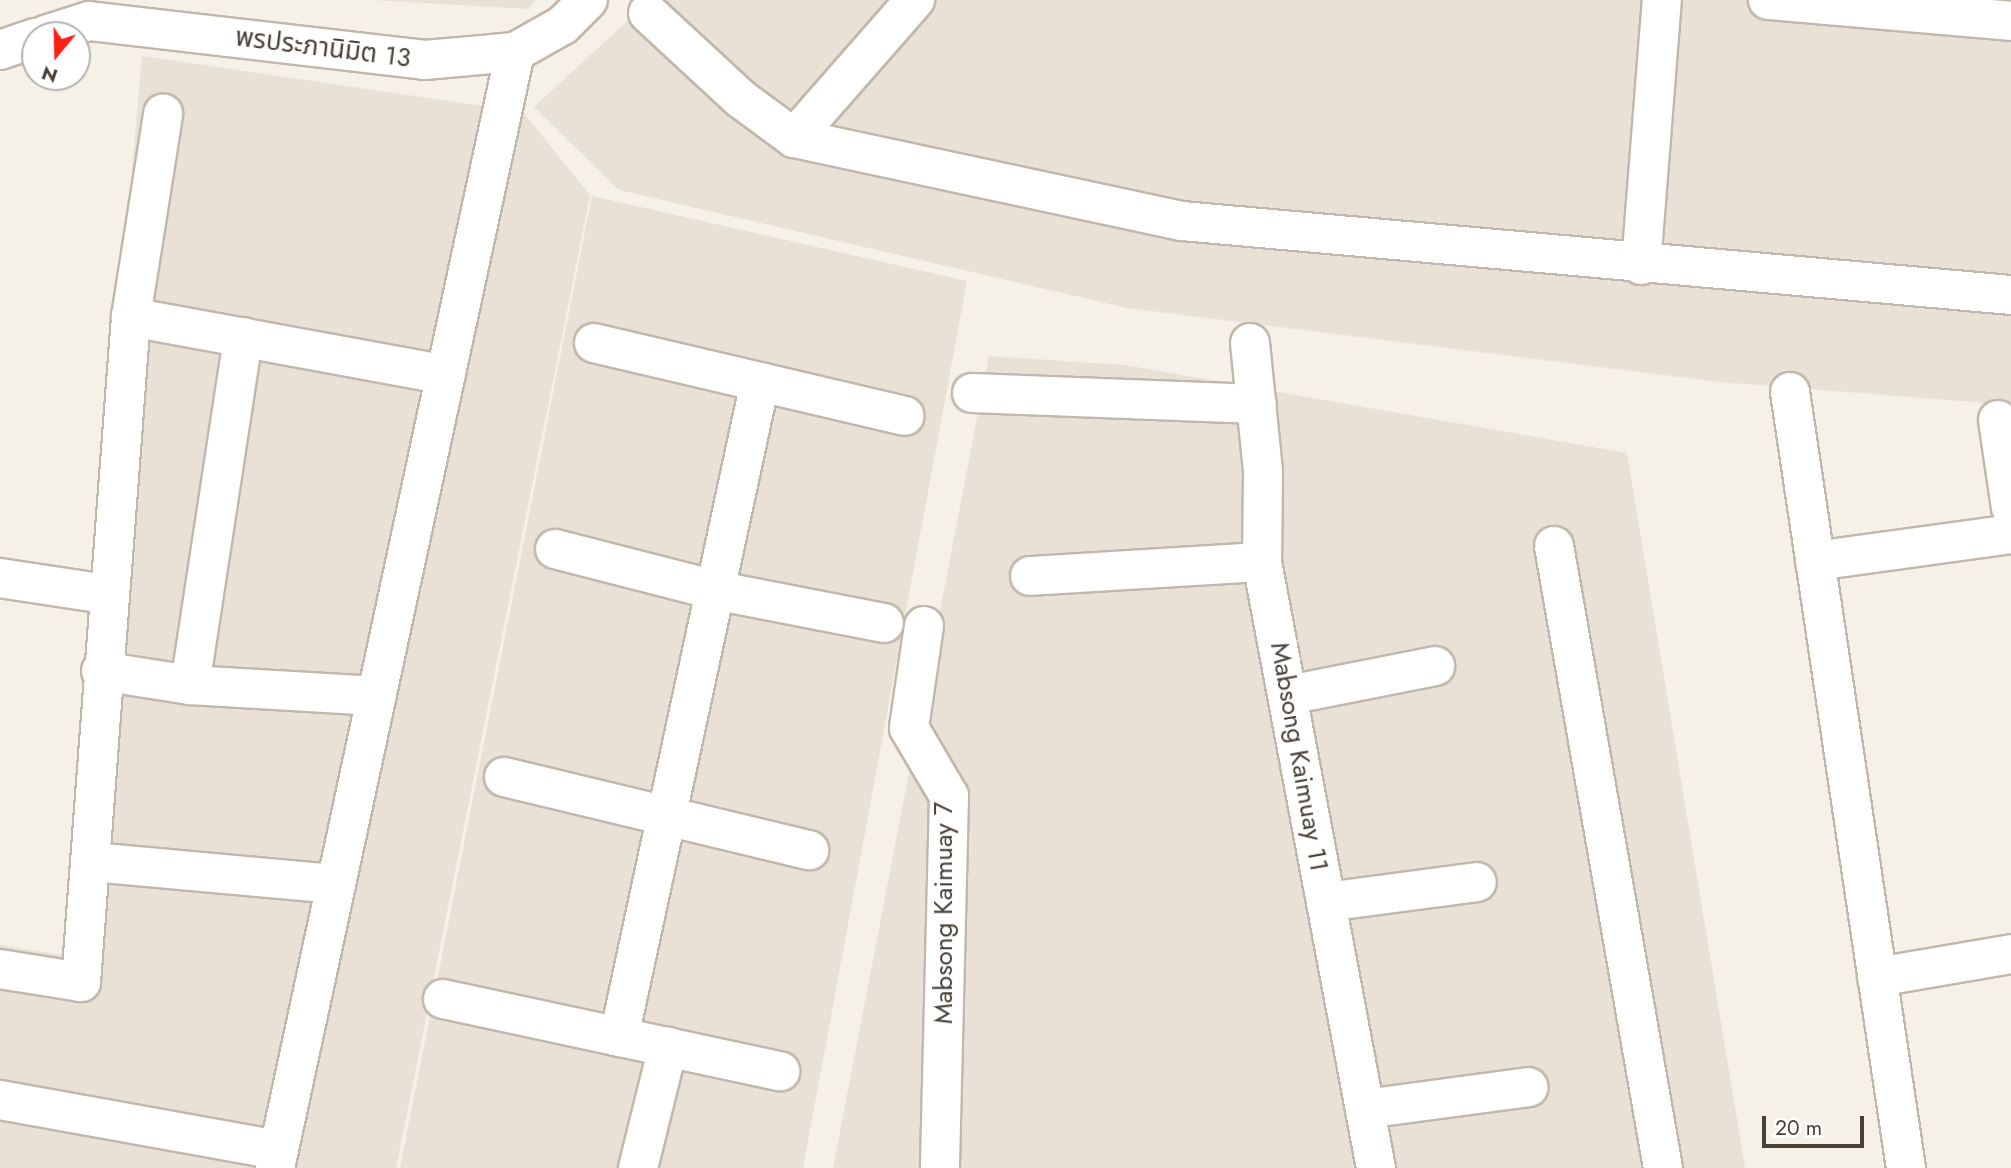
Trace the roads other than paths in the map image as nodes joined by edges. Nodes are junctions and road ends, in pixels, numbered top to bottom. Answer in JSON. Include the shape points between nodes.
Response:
{"nodes":[{"id":1,"x":588,"y":0,"type":"edge"},
{"id":2,"x":915,"y":0,"type":"edge"},
{"id":3,"x":1662,"y":0,"type":"edge"},
{"id":4,"x":1768,"y":0,"type":"edge"},
{"id":5,"x":648,"y":13,"type":"dead end"},
{"id":6,"x":91,"y":21,"type":"edge"},
{"id":7,"x":2011,"y":21,"type":"edge"},
{"id":8,"x":21,"y":43,"type":"edge"},
{"id":9,"x":0,"y":50,"type":"edge"},
{"id":10,"x":515,"y":52,"type":"junction"},
{"id":11,"x":163,"y":114,"type":"dead end"},
{"id":12,"x":794,"y":138,"type":"junction"},
{"id":13,"x":1641,"y":265,"type":"junction"},
{"id":14,"x":2011,"y":295,"type":"edge"},
{"id":15,"x":131,"y":317,"type":"junction"},
{"id":16,"x":243,"y":337,"type":"junction"},
{"id":17,"x":594,"y":343,"type":"dead end"},
{"id":18,"x":1250,"y":343,"type":"dead end"},
{"id":19,"x":446,"y":375,"type":"junction"},
{"id":20,"x":760,"y":382,"type":"junction"},
{"id":21,"x":1790,"y":392,"type":"dead end"},
{"id":22,"x":972,"y":393,"type":"dead end"},
{"id":23,"x":1257,"y":404,"type":"junction"},
{"id":24,"x":905,"y":416,"type":"dead end"},
{"id":25,"x":1998,"y":420,"type":"dead end"},
{"id":26,"x":2011,"y":508,"type":"edge"},
{"id":27,"x":2011,"y":534,"type":"edge"},
{"id":28,"x":1554,"y":546,"type":"dead end"},
{"id":29,"x":555,"y":549,"type":"dead end"},
{"id":30,"x":1815,"y":561,"type":"junction"},
{"id":31,"x":1262,"y":562,"type":"junction"},
{"id":32,"x":1030,"y":576,"type":"dead end"},
{"id":33,"x":0,"y":578,"type":"edge"},
{"id":34,"x":719,"y":591,"type":"junction"},
{"id":35,"x":106,"y":594,"type":"junction"},
{"id":36,"x":884,"y":622,"type":"dead end"},
{"id":37,"x":924,"y":626,"type":"dead end"},
{"id":38,"x":1435,"y":666,"type":"dead end"},
{"id":39,"x":101,"y":671,"type":"junction"},
{"id":40,"x":190,"y":685,"type":"junction"},
{"id":41,"x":1289,"y":695,"type":"junction"},
{"id":42,"x":377,"y":696,"type":"junction"},
{"id":43,"x":504,"y":778,"type":"dead end"},
{"id":44,"x":666,"y":816,"type":"junction"},
{"id":45,"x":808,"y":850,"type":"dead end"},
{"id":46,"x":92,"y":862,"type":"junction"},
{"id":47,"x":1477,"y":882,"type":"dead end"},
{"id":48,"x":336,"y":884,"type":"junction"},
{"id":49,"x":1326,"y":902,"type":"junction"},
{"id":50,"x":2011,"y":954,"type":"edge"},
{"id":51,"x":0,"y":969,"type":"edge"},
{"id":52,"x":1877,"y":977,"type":"junction"},
{"id":53,"x":443,"y":999,"type":"dead end"},
{"id":54,"x":619,"y":1037,"type":"junction"},
{"id":55,"x":668,"y":1047,"type":"junction"},
{"id":56,"x":780,"y":1071,"type":"dead end"},
{"id":57,"x":1529,"y":1087,"type":"dead end"},
{"id":58,"x":0,"y":1100,"type":"edge"},
{"id":59,"x":1365,"y":1109,"type":"junction"},
{"id":60,"x":277,"y":1159,"type":"edge"},
{"id":61,"x":639,"y":1168,"type":"edge"},
{"id":62,"x":940,"y":1168,"type":"edge"},
{"id":63,"x":1376,"y":1168,"type":"edge"},
{"id":64,"x":1663,"y":1168,"type":"edge"},
{"id":65,"x":1906,"y":1168,"type":"edge"}],
"edges":[{"from":1,"to":10,"type":"street","name":"พรประภานิมิต 13","via":[[563,25]]},
{"from":2,"to":12,"type":"street"},
{"from":3,"to":13,"type":"street"},
{"from":4,"to":7,"type":"street"},
{"from":5,"to":12,"type":"street","via":[[741,99]]},
{"from":6,"to":10,"type":"street","name":"พรประภานิมิต 13","via":[[425,60]]},
{"from":8,"to":9,"type":"street"},
{"from":10,"to":19,"type":"street"},
{"from":11,"to":15,"type":"street"},
{"from":12,"to":13,"type":"street","via":[[1182,221]]},
{"from":13,"to":14,"type":"street"},
{"from":15,"to":16,"type":"street"},
{"from":15,"to":35,"type":"street"},
{"from":16,"to":19,"type":"street"},
{"from":16,"to":40,"type":"street"},
{"from":17,"to":20,"type":"street"},
{"from":18,"to":23,"type":"street","name":"Mabsong Kaimuay 11"},
{"from":19,"to":42,"type":"street"},
{"from":20,"to":24,"type":"street"},
{"from":20,"to":34,"type":"street"},
{"from":21,"to":30,"type":"street"},
{"from":22,"to":23,"type":"street"},
{"from":23,"to":31,"type":"street","name":"Mabsong Kaimuay 11","via":[[1264,472]]},
{"from":25,"to":26,"type":"street"},
{"from":27,"to":30,"type":"street"},
{"from":28,"to":64,"type":"street"},
{"from":29,"to":34,"type":"street"},
{"from":30,"to":52,"type":"street"},
{"from":31,"to":32,"type":"street"},
{"from":31,"to":41,"type":"street","name":"Mabsong Kaimuay 11"},
{"from":33,"to":35,"type":"street"},
{"from":34,"to":36,"type":"street"},
{"from":34,"to":44,"type":"street"},
{"from":35,"to":39,"type":"street"},
{"from":37,"to":62,"type":"street","name":"Mabsong Kaimuay 7","via":[[909,728],[949,796]]},
{"from":38,"to":41,"type":"street"},
{"from":39,"to":40,"type":"street"},
{"from":39,"to":46,"type":"street"},
{"from":40,"to":42,"type":"street"},
{"from":41,"to":49,"type":"street","name":"Mabsong Kaimuay 11"},
{"from":42,"to":48,"type":"street"},
{"from":43,"to":44,"type":"street"},
{"from":44,"to":45,"type":"street"},
{"from":44,"to":54,"type":"street"},
{"from":46,"to":48,"type":"street"},
{"from":46,"to":51,"type":"street","via":[[80,982]]},
{"from":47,"to":49,"type":"street"},
{"from":48,"to":60,"type":"street"},
{"from":49,"to":59,"type":"street","name":"Mabsong Kaimuay 11"},
{"from":50,"to":52,"type":"street"},
{"from":52,"to":65,"type":"street"},
{"from":53,"to":54,"type":"street"},
{"from":54,"to":55,"type":"street"},
{"from":55,"to":56,"type":"street"},
{"from":55,"to":61,"type":"street"},
{"from":57,"to":59,"type":"street"},
{"from":58,"to":60,"type":"street"},
{"from":59,"to":63,"type":"street","name":"Mabsong Kaimuay 11"}]}
